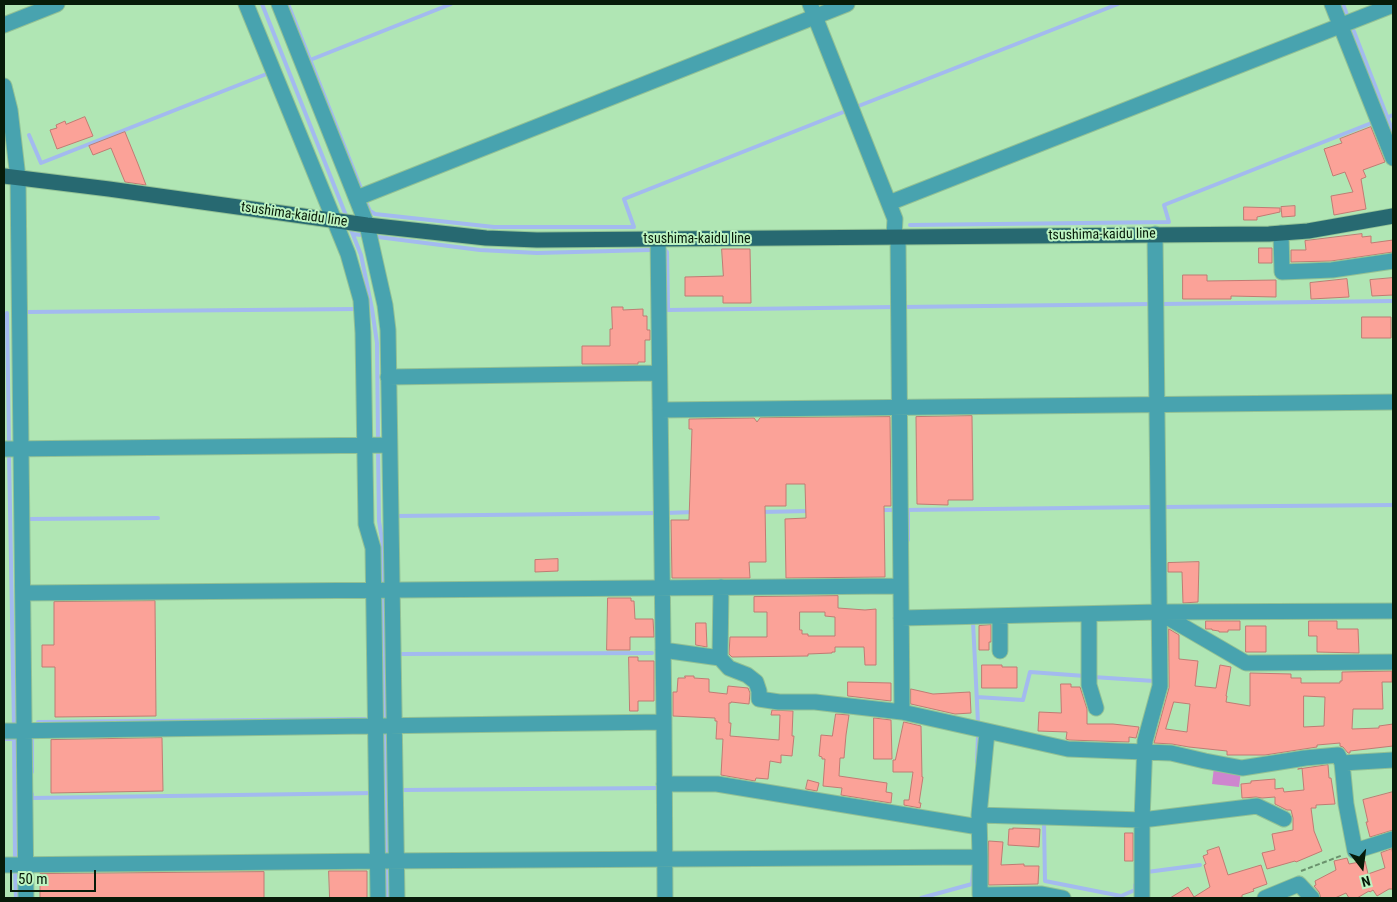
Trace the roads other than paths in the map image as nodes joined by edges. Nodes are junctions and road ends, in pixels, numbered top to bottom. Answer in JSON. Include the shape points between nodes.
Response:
{"nodes":[{"id":1,"x":58,"y":4,"type":"edge"},
{"id":2,"x":246,"y":4,"type":"edge"},
{"id":3,"x":279,"y":4,"type":"edge"},
{"id":4,"x":847,"y":4,"type":"edge"},
{"id":5,"x":1332,"y":4,"type":"edge"},
{"id":6,"x":1393,"y":5,"type":"edge"},
{"id":7,"x":812,"y":10,"type":"edge"},
{"id":8,"x":1347,"y":24,"type":"junction"},
{"id":9,"x":4,"y":25,"type":"edge"},
{"id":10,"x":4,"y":86,"type":"edge"},
{"id":11,"x":1393,"y":158,"type":"edge"},
{"id":12,"x":11,"y":177,"type":"edge"},
{"id":13,"x":357,"y":198,"type":"junction"},
{"id":14,"x":889,"y":203,"type":"junction"},
{"id":15,"x":1393,"y":216,"type":"edge"},
{"id":16,"x":338,"y":220,"type":"junction"},
{"id":17,"x":367,"y":225,"type":"junction"},
{"id":18,"x":1281,"y":233,"type":"junction"},
{"id":19,"x":1155,"y":234,"type":"junction"},
{"id":20,"x":896,"y":237,"type":"junction"},
{"id":21,"x":658,"y":239,"type":"junction"},
{"id":22,"x":1393,"y":261,"type":"edge"},
{"id":23,"x":659,"y":373,"type":"junction"},
{"id":24,"x":388,"y":377,"type":"junction"},
{"id":25,"x":1393,"y":402,"type":"edge"},
{"id":26,"x":1157,"y":405,"type":"junction"},
{"id":27,"x":900,"y":407,"type":"junction"},
{"id":28,"x":660,"y":410,"type":"junction"},
{"id":29,"x":377,"y":445,"type":"junction"},
{"id":30,"x":4,"y":449,"type":"edge"},
{"id":31,"x":21,"y":449,"type":"junction"},
{"id":32,"x":901,"y":586,"type":"junction"},
{"id":33,"x":721,"y":587,"type":"junction"},
{"id":34,"x":662,"y":588,"type":"junction"},
{"id":35,"x":383,"y":590,"type":"junction"},
{"id":36,"x":22,"y":594,"type":"junction"},
{"id":37,"x":1393,"y":611,"type":"edge"},
{"id":38,"x":1159,"y":612,"type":"junction"},
{"id":39,"x":1089,"y":614,"type":"junction"},
{"id":40,"x":1000,"y":616,"type":"junction"},
{"id":41,"x":901,"y":618,"type":"junction"},
{"id":42,"x":663,"y":650,"type":"junction"},
{"id":43,"x":1000,"y":651,"type":"dead end"},
{"id":44,"x":720,"y":658,"type":"junction"},
{"id":45,"x":1393,"y":662,"type":"edge"},
{"id":46,"x":1096,"y":708,"type":"dead end"},
{"id":47,"x":902,"y":712,"type":"junction"},
{"id":48,"x":664,"y":722,"type":"junction"},
{"id":49,"x":385,"y":726,"type":"junction"},
{"id":50,"x":4,"y":731,"type":"edge"},
{"id":51,"x":24,"y":731,"type":"junction"},
{"id":52,"x":987,"y":732,"type":"junction"},
{"id":53,"x":1145,"y":752,"type":"junction"},
{"id":54,"x":1393,"y":760,"type":"edge"},
{"id":55,"x":1342,"y":763,"type":"junction"},
{"id":56,"x":664,"y":784,"type":"junction"},
{"id":57,"x":1284,"y":819,"type":"dead end"},
{"id":58,"x":1142,"y":820,"type":"junction"},
{"id":59,"x":979,"y":821,"type":"junction"},
{"id":60,"x":1393,"y":839,"type":"edge"},
{"id":61,"x":980,"y":857,"type":"junction"},
{"id":62,"x":665,"y":858,"type":"junction"},
{"id":63,"x":386,"y":861,"type":"junction"},
{"id":64,"x":4,"y":865,"type":"edge"},
{"id":65,"x":26,"y":865,"type":"junction"},
{"id":66,"x":974,"y":897,"type":"edge"},
{"id":67,"x":26,"y":898,"type":"edge"},
{"id":68,"x":378,"y":898,"type":"edge"},
{"id":69,"x":397,"y":898,"type":"edge"},
{"id":70,"x":665,"y":898,"type":"edge"},
{"id":71,"x":1063,"y":898,"type":"edge"},
{"id":72,"x":1142,"y":898,"type":"edge"},
{"id":73,"x":1265,"y":898,"type":"edge"},
{"id":74,"x":1312,"y":898,"type":"edge"}],
"edges":[{"from":1,"to":9,"type":"street"},
{"from":2,"to":16,"type":"street"},
{"from":3,"to":13,"type":"street"},
{"from":4,"to":7,"type":"street"},
{"from":5,"to":8,"type":"street"},
{"from":6,"to":8,"type":"street"},
{"from":7,"to":13,"type":"street"},
{"from":7,"to":14,"type":"street"},
{"from":8,"to":11,"type":"street"},
{"from":8,"to":14,"type":"street"},
{"from":10,"to":12,"type":"street","via":[[10,110]]},
{"from":12,"to":16,"type":"main road","name":"tsushima-kaidu line"},
{"from":12,"to":31,"type":"street"},
{"from":13,"to":17,"type":"street"},
{"from":14,"to":20,"type":"street","via":[[895,219]]},
{"from":15,"to":18,"type":"main road","name":"tsushima-kaidu line"},
{"from":16,"to":17,"type":"main road","name":"tsushima-kaidu line"},
{"from":16,"to":29,"type":"street","via":[[361,300]]},
{"from":17,"to":21,"type":"main road","name":"tsushima-kaidu line","via":[[486,238]]},
{"from":17,"to":24,"type":"street","via":[[385,305]]},
{"from":18,"to":19,"type":"main road","name":"tsushima-kaidu line"},
{"from":18,"to":22,"type":"street","via":[[1282,272],[1332,270]]},
{"from":19,"to":20,"type":"main road","name":"tsushima-kaidu line"},
{"from":19,"to":26,"type":"street"},
{"from":20,"to":21,"type":"main road","name":"tsushima-kaidu line"},
{"from":20,"to":27,"type":"street"},
{"from":21,"to":23,"type":"street"},
{"from":23,"to":24,"type":"street"},
{"from":23,"to":28,"type":"street"},
{"from":24,"to":29,"type":"street"},
{"from":25,"to":26,"type":"street"},
{"from":26,"to":27,"type":"street"},
{"from":26,"to":38,"type":"street"},
{"from":27,"to":28,"type":"street"},
{"from":27,"to":32,"type":"street"},
{"from":28,"to":34,"type":"street"},
{"from":29,"to":31,"type":"street"},
{"from":29,"to":35,"type":"street"},
{"from":29,"to":35,"type":"street","via":[[366,524]]},
{"from":30,"to":31,"type":"street"},
{"from":31,"to":36,"type":"street"},
{"from":32,"to":33,"type":"street"},
{"from":32,"to":41,"type":"street"},
{"from":33,"to":34,"type":"street"},
{"from":33,"to":44,"type":"street"},
{"from":34,"to":35,"type":"street"},
{"from":34,"to":42,"type":"street"},
{"from":35,"to":36,"type":"street"},
{"from":35,"to":49,"type":"street"},
{"from":36,"to":51,"type":"street"},
{"from":37,"to":38,"type":"street"},
{"from":38,"to":39,"type":"street"},
{"from":38,"to":45,"type":"street","via":[[1246,664]]},
{"from":38,"to":53,"type":"street","via":[[1160,686]]},
{"from":39,"to":40,"type":"street"},
{"from":39,"to":46,"type":"street","via":[[1089,685]]},
{"from":40,"to":41,"type":"street"},
{"from":40,"to":43,"type":"street"},
{"from":41,"to":47,"type":"street"},
{"from":42,"to":44,"type":"street"},
{"from":42,"to":48,"type":"street"},
{"from":44,"to":47,"type":"street","via":[[729,668],[748,675],[756,682],[759,699]]},
{"from":47,"to":52,"type":"street"},
{"from":48,"to":49,"type":"street"},
{"from":48,"to":56,"type":"street"},
{"from":49,"to":51,"type":"street"},
{"from":49,"to":63,"type":"street"},
{"from":50,"to":51,"type":"street"},
{"from":51,"to":65,"type":"street"},
{"from":52,"to":53,"type":"street","via":[[1068,749]]},
{"from":52,"to":59,"type":"street"},
{"from":53,"to":55,"type":"street","via":[[1171,753],[1242,768],[1338,755]]},
{"from":53,"to":58,"type":"street"},
{"from":54,"to":55,"type":"street"},
{"from":55,"to":60,"type":"street","via":[[1355,851]]},
{"from":56,"to":59,"type":"street","via":[[717,784]]},
{"from":56,"to":62,"type":"street"},
{"from":57,"to":58,"type":"street","via":[[1258,806]]},
{"from":58,"to":59,"type":"street"},
{"from":58,"to":72,"type":"street"},
{"from":59,"to":61,"type":"street"},
{"from":61,"to":62,"type":"street"},
{"from":61,"to":66,"type":"street"},
{"from":62,"to":63,"type":"street"},
{"from":62,"to":70,"type":"street"},
{"from":63,"to":65,"type":"street"},
{"from":63,"to":68,"type":"street"},
{"from":63,"to":69,"type":"street"},
{"from":64,"to":65,"type":"street"},
{"from":65,"to":67,"type":"street"},
{"from":66,"to":71,"type":"street","via":[[1042,894]]},
{"from":73,"to":74,"type":"street","via":[[1299,884]]}]}
